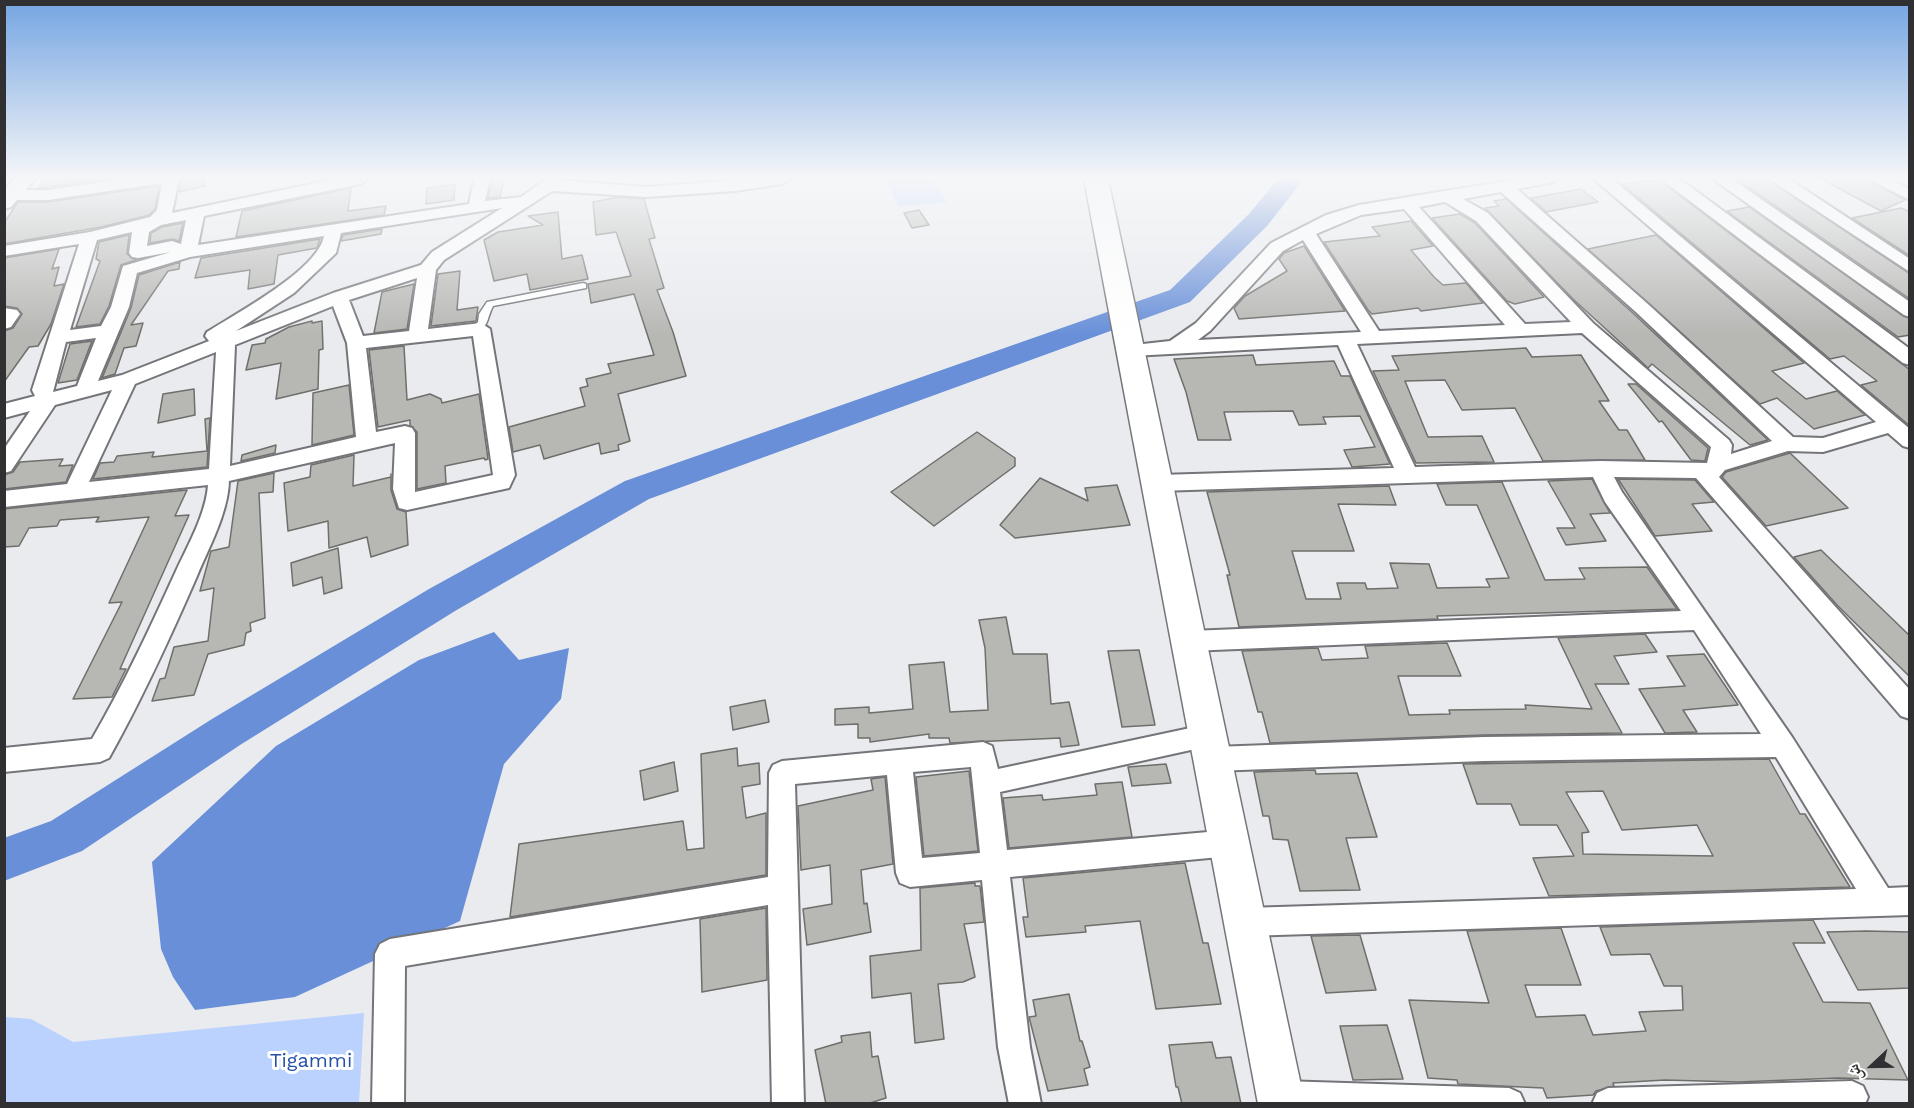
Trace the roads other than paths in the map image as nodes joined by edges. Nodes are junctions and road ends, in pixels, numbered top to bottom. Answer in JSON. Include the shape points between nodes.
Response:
{"nodes":[{"id":1,"x":333,"y":230,"type":"edge"},
{"id":2,"x":116,"y":231,"type":"edge"},
{"id":3,"x":141,"y":231,"type":"edge"},
{"id":4,"x":192,"y":231,"type":"edge"},
{"id":5,"x":328,"y":231,"type":"edge"},
{"id":6,"x":478,"y":231,"type":"edge"},
{"id":7,"x":1106,"y":231,"type":"edge"},
{"id":8,"x":1309,"y":231,"type":"edge"},
{"id":9,"x":1432,"y":231,"type":"edge"},
{"id":10,"x":1495,"y":231,"type":"edge"},
{"id":11,"x":1554,"y":231,"type":"edge"},
{"id":12,"x":1662,"y":231,"type":"edge"},
{"id":13,"x":1737,"y":231,"type":"edge"},
{"id":14,"x":1794,"y":231,"type":"edge"},
{"id":15,"x":1857,"y":231,"type":"edge"},
{"id":16,"x":1306,"y":232,"type":"junction"},
{"id":17,"x":90,"y":237,"type":"junction"},
{"id":18,"x":4,"y":251,"type":"edge"},
{"id":19,"x":188,"y":252,"type":"junction"},
{"id":20,"x":1910,"y":267,"type":"edge"},
{"id":21,"x":427,"y":269,"type":"junction"},
{"id":22,"x":583,"y":286,"type":"dead end"},
{"id":23,"x":339,"y":297,"type":"junction"},
{"id":24,"x":1910,"y":311,"type":"edge"},
{"id":25,"x":4,"y":314,"type":"edge"},
{"id":26,"x":4,"y":323,"type":"edge"},
{"id":27,"x":1586,"y":327,"type":"junction"},
{"id":28,"x":474,"y":330,"type":"junction"},
{"id":29,"x":1520,"y":330,"type":"junction"},
{"id":30,"x":108,"y":331,"type":"junction"},
{"id":31,"x":418,"y":335,"type":"junction"},
{"id":32,"x":59,"y":337,"type":"junction"},
{"id":33,"x":1374,"y":338,"type":"junction"},
{"id":34,"x":1345,"y":339,"type":"junction"},
{"id":35,"x":226,"y":342,"type":"junction"},
{"id":36,"x":356,"y":343,"type":"junction"},
{"id":37,"x":1131,"y":344,"type":"junction"},
{"id":38,"x":1175,"y":347,"type":"junction"},
{"id":39,"x":1910,"y":359,"type":"edge"},
{"id":40,"x":172,"y":363,"type":"junction"},
{"id":41,"x":127,"y":380,"type":"junction"},
{"id":42,"x":85,"y":390,"type":"junction"},
{"id":43,"x":47,"y":402,"type":"junction"},
{"id":44,"x":4,"y":411,"type":"edge"},
{"id":45,"x":1893,"y":425,"type":"junction"},
{"id":46,"x":1910,"y":441,"type":"edge"},
{"id":47,"x":367,"y":442,"type":"junction"},
{"id":48,"x":1788,"y":444,"type":"junction"},
{"id":49,"x":4,"y":466,"type":"edge"},
{"id":50,"x":1710,"y":468,"type":"junction"},
{"id":51,"x":1600,"y":469,"type":"junction"},
{"id":52,"x":1408,"y":475,"type":"junction"},
{"id":53,"x":218,"y":476,"type":"junction"},
{"id":54,"x":1159,"y":483,"type":"junction"},
{"id":55,"x":74,"y":491,"type":"junction"},
{"id":56,"x":4,"y":499,"type":"edge"},
{"id":57,"x":1700,"y":620,"type":"junction"},
{"id":58,"x":1190,"y":641,"type":"junction"},
{"id":59,"x":1910,"y":708,"type":"edge"},
{"id":60,"x":1783,"y":745,"type":"junction"},
{"id":61,"x":1211,"y":747,"type":"junction"},
{"id":62,"x":4,"y":760,"type":"edge"},
{"id":63,"x":898,"y":760,"type":"junction"},
{"id":64,"x":987,"y":783,"type":"junction"},
{"id":65,"x":1230,"y":843,"type":"junction"},
{"id":66,"x":997,"y":866,"type":"junction"},
{"id":67,"x":782,"y":889,"type":"junction"},
{"id":68,"x":1910,"y":901,"type":"edge"},
{"id":69,"x":1881,"y":903,"type":"junction"},
{"id":70,"x":1246,"y":922,"type":"junction"},
{"id":71,"x":1852,"y":1097,"type":"dead end"},
{"id":72,"x":1281,"y":1100,"type":"edge"},
{"id":73,"x":388,"y":1104,"type":"edge"},
{"id":74,"x":788,"y":1104,"type":"edge"},
{"id":75,"x":1025,"y":1104,"type":"edge"},
{"id":76,"x":1509,"y":1104,"type":"edge"},
{"id":77,"x":1608,"y":1104,"type":"edge"}],
"edges":[{"from":1,"to":40,"type":"street","via":[[330,249],[288,289]]},
{"from":2,"to":17,"type":"street"},
{"from":3,"to":19,"type":"street","via":[[138,253],[172,246]]},
{"from":4,"to":19,"type":"street"},
{"from":5,"to":19,"type":"street"},
{"from":6,"to":21,"type":"street","via":[[438,256]]},
{"from":7,"to":37,"type":"main road"},
{"from":8,"to":16,"type":"street"},
{"from":9,"to":29,"type":"street"},
{"from":10,"to":27,"type":"street"},
{"from":11,"to":48,"type":"street"},
{"from":12,"to":45,"type":"street"},
{"from":13,"to":39,"type":"street"},
{"from":14,"to":24,"type":"street"},
{"from":15,"to":20,"type":"street"},
{"from":16,"to":33,"type":"street"},
{"from":16,"to":38,"type":"street","via":[[1276,247],[1203,327]]},
{"from":17,"to":18,"type":"street"},
{"from":17,"to":32,"type":"street"},
{"from":19,"to":30,"type":"street","via":[[129,270],[120,307]]},
{"from":21,"to":23,"type":"street"},
{"from":21,"to":31,"type":"street"},
{"from":22,"to":28,"type":"lane","via":[[490,304],[483,323]]},
{"from":23,"to":35,"type":"street"},
{"from":23,"to":36,"type":"street"},
{"from":25,"to":26,"type":"street","via":[[11,314]]},
{"from":27,"to":29,"type":"street"},
{"from":27,"to":50,"type":"street","via":[[1722,445]]},
{"from":28,"to":31,"type":"street"},
{"from":28,"to":47,"type":"street","via":[[481,329],[504,475],[501,482],[411,503],[406,500],[404,489],[405,433]]},
{"from":29,"to":33,"type":"street"},
{"from":30,"to":32,"type":"street"},
{"from":30,"to":42,"type":"street"},
{"from":31,"to":36,"type":"street"},
{"from":32,"to":43,"type":"street","via":[[42,390]]},
{"from":33,"to":34,"type":"street"},
{"from":34,"to":38,"type":"street"},
{"from":34,"to":52,"type":"street"},
{"from":35,"to":40,"type":"street"},
{"from":35,"to":53,"type":"street"},
{"from":36,"to":47,"type":"street"},
{"from":37,"to":38,"type":"street"},
{"from":37,"to":54,"type":"main road"},
{"from":40,"to":41,"type":"street"},
{"from":41,"to":42,"type":"street"},
{"from":41,"to":55,"type":"street"},
{"from":42,"to":43,"type":"street"},
{"from":43,"to":44,"type":"street"},
{"from":43,"to":49,"type":"street"},
{"from":45,"to":46,"type":"street"},
{"from":45,"to":48,"type":"street","via":[[1823,445]]},
{"from":47,"to":53,"type":"street"},
{"from":48,"to":50,"type":"street"},
{"from":50,"to":51,"type":"street"},
{"from":50,"to":59,"type":"street"},
{"from":51,"to":52,"type":"street"},
{"from":51,"to":57,"type":"street","via":[[1612,496]]},
{"from":52,"to":54,"type":"street"},
{"from":53,"to":55,"type":"street"},
{"from":53,"to":62,"type":"street","via":[[218,494],[202,538],[136,687],[100,750]]},
{"from":54,"to":58,"type":"main road"},
{"from":55,"to":56,"type":"street"},
{"from":57,"to":58,"type":"street"},
{"from":57,"to":60,"type":"street"},
{"from":58,"to":61,"type":"main road"},
{"from":60,"to":61,"type":"street"},
{"from":60,"to":69,"type":"street"},
{"from":61,"to":64,"type":"street"},
{"from":61,"to":65,"type":"main road"},
{"from":63,"to":64,"type":"street","via":[[982,754]]},
{"from":63,"to":66,"type":"street","via":[[910,873]]},
{"from":63,"to":67,"type":"street","via":[[782,773]]},
{"from":64,"to":66,"type":"street"},
{"from":65,"to":66,"type":"street"},
{"from":65,"to":70,"type":"main road"},
{"from":66,"to":75,"type":"street","via":[[1014,1047]]},
{"from":67,"to":73,"type":"street","via":[[390,954]]},
{"from":67,"to":74,"type":"street"},
{"from":68,"to":69,"type":"street"},
{"from":69,"to":70,"type":"street"},
{"from":70,"to":72,"type":"main road"},
{"from":71,"to":77,"type":"street"},
{"from":72,"to":76,"type":"street"}]}
